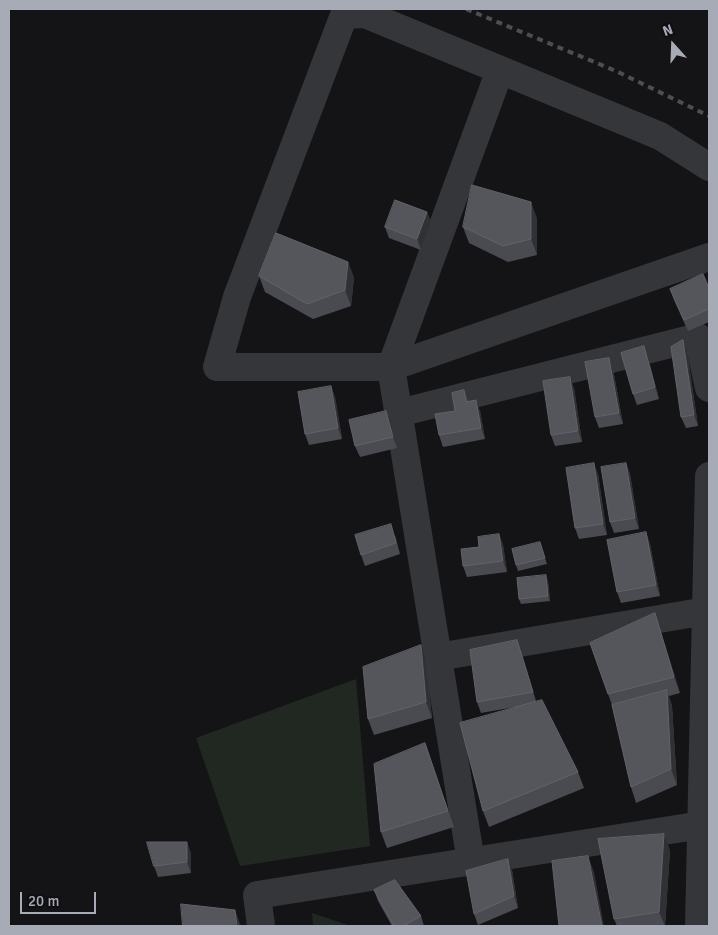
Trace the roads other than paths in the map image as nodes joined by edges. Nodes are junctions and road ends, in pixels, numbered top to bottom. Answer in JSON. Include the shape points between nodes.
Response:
{"nodes":[{"id":1,"x":500,"y":70,"type":"junction"},
{"id":2,"x":709,"y":167,"type":"edge"},
{"id":3,"x":709,"y":257,"type":"edge"},
{"id":4,"x":391,"y":367,"type":"junction"},
{"id":5,"x":709,"y":388,"type":"edge"},
{"id":6,"x":399,"y":413,"type":"junction"},
{"id":7,"x":709,"y":476,"type":"edge"},
{"id":8,"x":706,"y":611,"type":"junction"},
{"id":9,"x":438,"y":658,"type":"junction"},
{"id":10,"x":702,"y":825,"type":"junction"},
{"id":11,"x":471,"y":862,"type":"junction"},
{"id":12,"x":261,"y":926,"type":"edge"},
{"id":13,"x":699,"y":926,"type":"edge"}],
"edges":[{"from":1,"to":2,"type":"street","via":[[660,136]]},
{"from":1,"to":4,"type":"street"},
{"from":1,"to":4,"type":"street","via":[[365,14],[344,15],[237,297],[217,367]]},
{"from":3,"to":4,"type":"street"},
{"from":4,"to":6,"type":"street"},
{"from":5,"to":6,"type":"street","via":[[698,336]]},
{"from":6,"to":9,"type":"street"},
{"from":7,"to":8,"type":"street"},
{"from":8,"to":9,"type":"street"},
{"from":8,"to":10,"type":"street"},
{"from":9,"to":11,"type":"street"},
{"from":10,"to":11,"type":"street"},
{"from":10,"to":13,"type":"street"},
{"from":11,"to":12,"type":"street","via":[[257,895]]}]}
